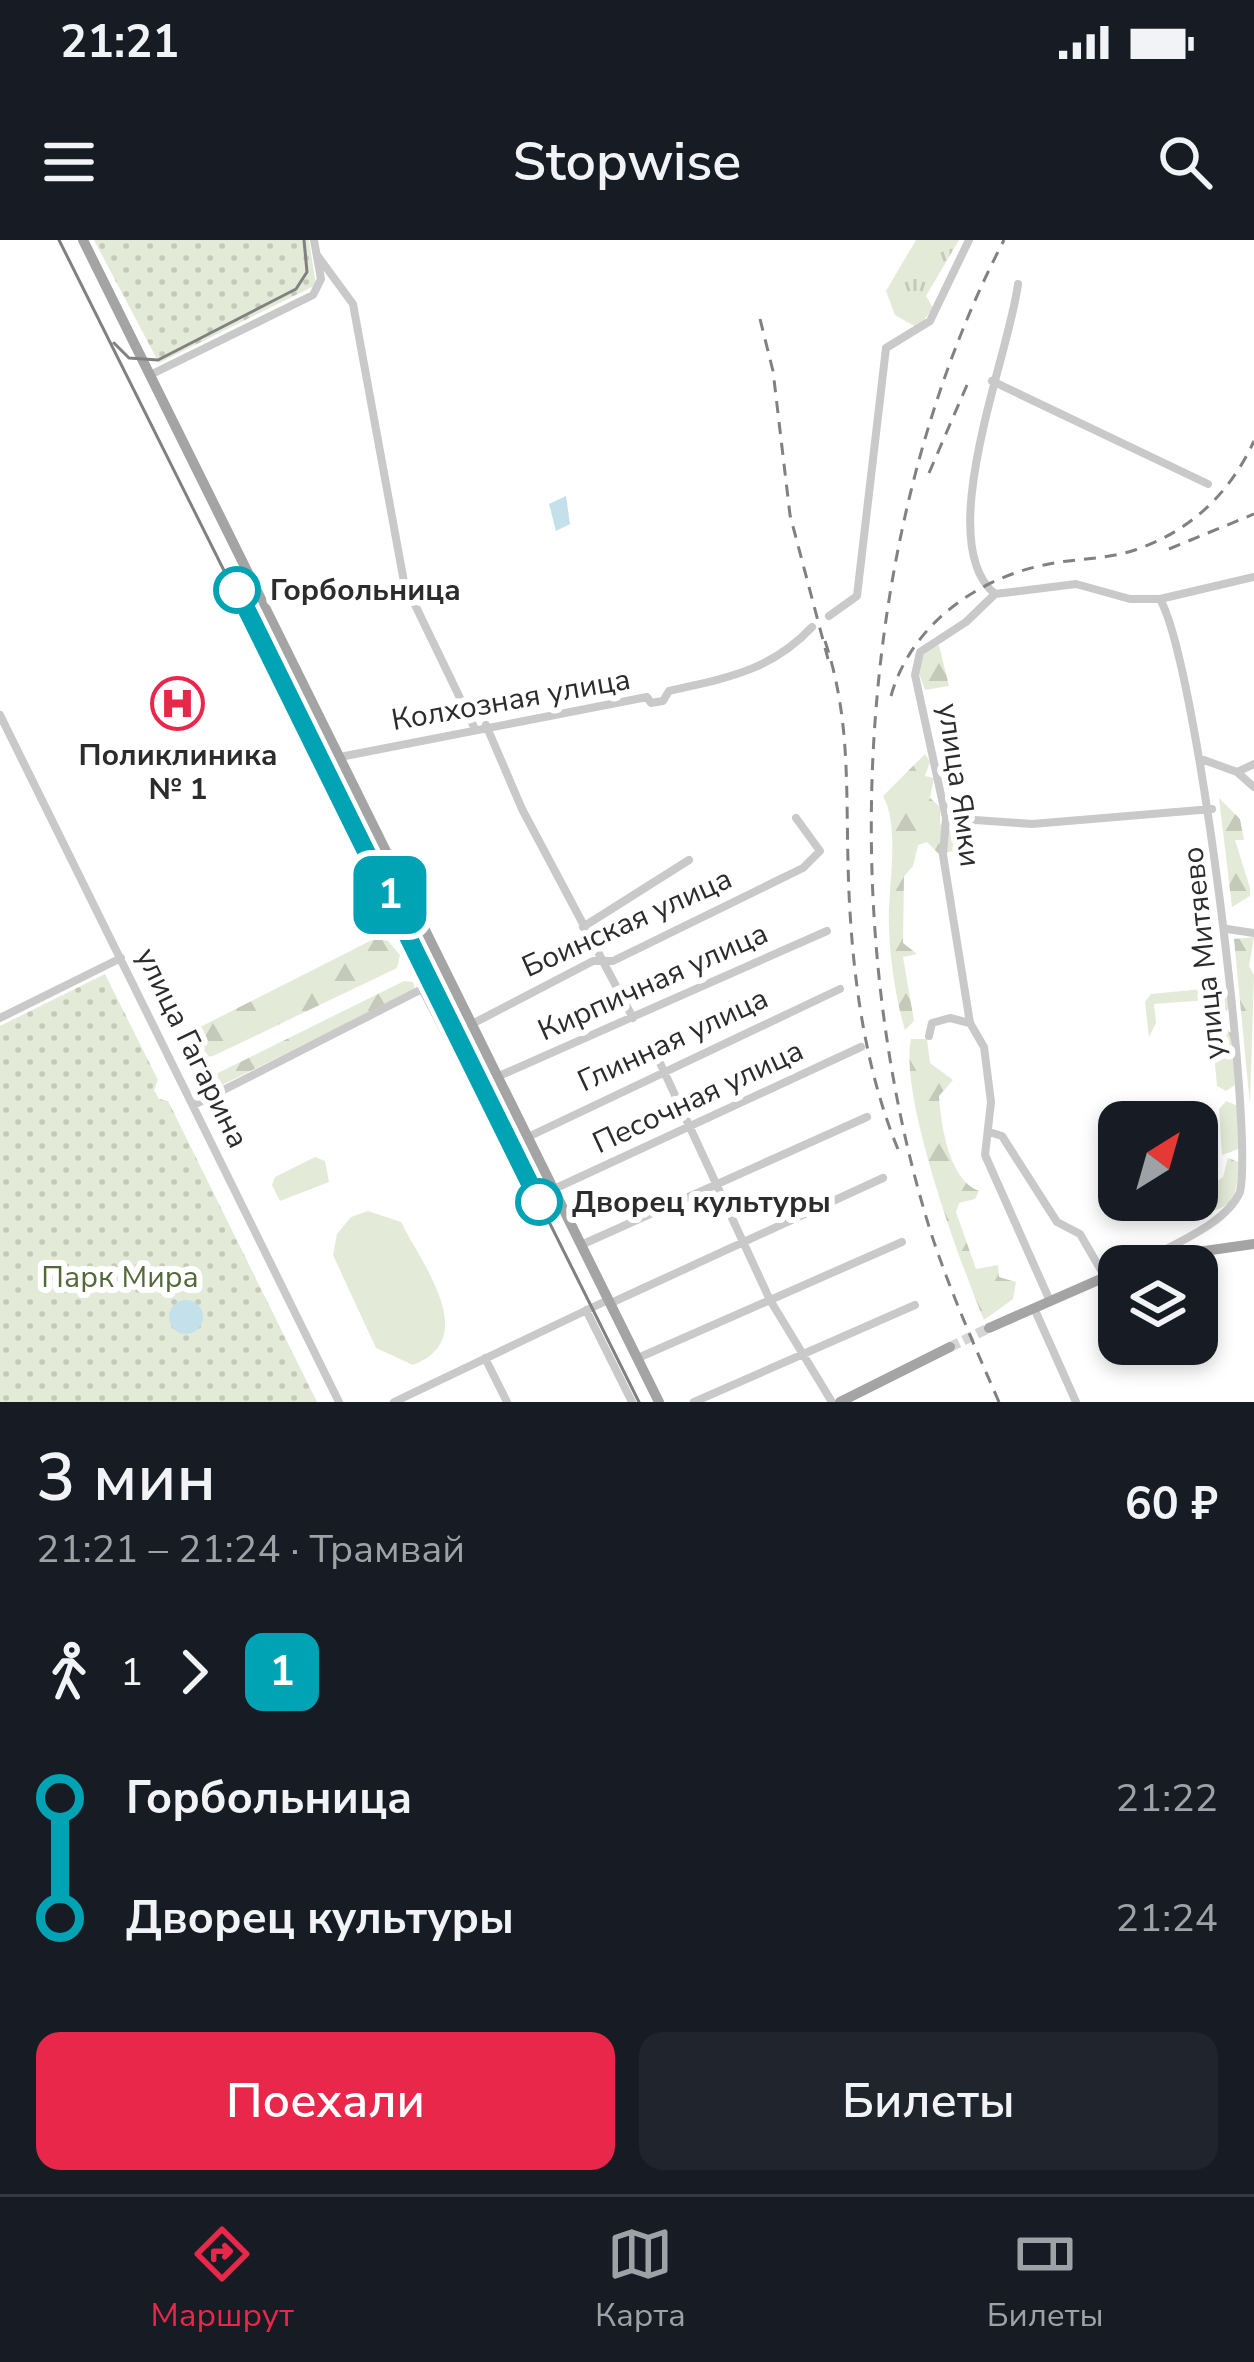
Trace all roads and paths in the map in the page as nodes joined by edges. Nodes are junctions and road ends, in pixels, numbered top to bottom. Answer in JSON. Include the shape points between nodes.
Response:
{"nodes":[{"id":1,"x":82,"y":240,"type":"edge"},
{"id":2,"x":314,"y":240,"type":"edge"},
{"id":3,"x":968,"y":240,"type":"edge"},
{"id":4,"x":317,"y":256,"type":"junction"},
{"id":5,"x":1018,"y":284,"type":"dead end"},
{"id":6,"x":150,"y":375,"type":"junction"},
{"id":7,"x":992,"y":381,"type":"junction"},
{"id":8,"x":1208,"y":484,"type":"dead end"},
{"id":9,"x":1254,"y":578,"type":"edge"},
{"id":10,"x":995,"y":594,"type":"junction"},
{"id":11,"x":1160,"y":599,"type":"junction"},
{"id":12,"x":830,"y":616,"type":"dead end"},
{"id":13,"x":812,"y":626,"type":"dead end"},
{"id":14,"x":0,"y":716,"type":"edge"},
{"id":15,"x":486,"y":725,"type":"junction"},
{"id":16,"x":474,"y":727,"type":"junction"},
{"id":17,"x":340,"y":757,"type":"junction"},
{"id":18,"x":1204,"y":760,"type":"junction"},
{"id":19,"x":1254,"y":764,"type":"edge"},
{"id":20,"x":1237,"y":772,"type":"junction"},
{"id":21,"x":1254,"y":787,"type":"edge"},
{"id":22,"x":1212,"y":809,"type":"junction"},
{"id":23,"x":796,"y":818,"type":"dead end"},
{"id":24,"x":946,"y":818,"type":"junction"},
{"id":25,"x":689,"y":860,"type":"dead end"},
{"id":26,"x":583,"y":927,"type":"junction"},
{"id":27,"x":1227,"y":928,"type":"junction"},
{"id":28,"x":827,"y":931,"type":"dead end"},
{"id":29,"x":1254,"y":934,"type":"edge"},
{"id":30,"x":121,"y":958,"type":"junction"},
{"id":31,"x":604,"y":960,"type":"junction"},
{"id":32,"x":840,"y":989,"type":"dead end"},
{"id":33,"x":0,"y":1018,"type":"edge"},
{"id":34,"x":633,"y":1018,"type":"junction"},
{"id":35,"x":970,"y":1023,"type":"junction"},
{"id":36,"x":473,"y":1024,"type":"junction"},
{"id":37,"x":929,"y":1036,"type":"dead end"},
{"id":38,"x":861,"y":1048,"type":"dead end"},
{"id":39,"x":655,"y":1052,"type":"dead end"},
{"id":40,"x":663,"y":1070,"type":"junction"},
{"id":41,"x":499,"y":1076,"type":"junction"},
{"id":42,"x":194,"y":1105,"type":"junction"},
{"id":43,"x":1249,"y":1110,"type":"edge"},
{"id":44,"x":867,"y":1117,"type":"dead end"},
{"id":45,"x":692,"y":1126,"type":"junction"},
{"id":46,"x":989,"y":1132,"type":"junction"},
{"id":47,"x":528,"y":1136,"type":"junction"},
{"id":48,"x":1250,"y":1176,"type":"edge"},
{"id":49,"x":883,"y":1178,"type":"dead end"},
{"id":50,"x":718,"y":1183,"type":"junction"},
{"id":51,"x":554,"y":1189,"type":"junction"},
{"id":52,"x":745,"y":1241,"type":"junction"},
{"id":53,"x":902,"y":1242,"type":"dead end"},
{"id":54,"x":1254,"y":1244,"type":"edge"},
{"id":55,"x":581,"y":1245,"type":"junction"},
{"id":56,"x":1170,"y":1245,"type":"edge"},
{"id":57,"x":1218,"y":1249,"type":"edge"},
{"id":58,"x":1098,"y":1265,"type":"edge"},
{"id":59,"x":1098,"y":1280,"type":"edge"},
{"id":60,"x":770,"y":1300,"type":"junction"},
{"id":61,"x":610,"y":1301,"type":"junction"},
{"id":62,"x":1050,"y":1301,"type":"junction"},
{"id":63,"x":915,"y":1305,"type":"dead end"},
{"id":64,"x":1034,"y":1308,"type":"junction"},
{"id":65,"x":586,"y":1310,"type":"junction"},
{"id":66,"x":989,"y":1328,"type":"tunnel mouth"},
{"id":67,"x":950,"y":1347,"type":"tunnel mouth"},
{"id":68,"x":806,"y":1352,"type":"junction"},
{"id":69,"x":485,"y":1358,"type":"junction"},
{"id":70,"x":638,"y":1358,"type":"junction"},
{"id":71,"x":339,"y":1402,"type":"edge"},
{"id":72,"x":394,"y":1402,"type":"edge"},
{"id":73,"x":507,"y":1402,"type":"edge"},
{"id":74,"x":632,"y":1402,"type":"edge"},
{"id":75,"x":659,"y":1402,"type":"edge"},
{"id":76,"x":694,"y":1402,"type":"edge"},
{"id":77,"x":836,"y":1402,"type":"edge"},
{"id":78,"x":1076,"y":1402,"type":"edge"}],
"edges":[{"from":1,"to":6,"type":"main road"},
{"from":2,"to":4,"type":"street"},
{"from":3,"to":12,"type":"street","via":[[937,311],[886,348],[857,596]]},
{"from":4,"to":6,"type":"street","via":[[321,279],[313,295]]},
{"from":4,"to":16,"type":"street","via":[[353,304],[404,582]]},
{"from":5,"to":7,"type":"street"},
{"from":6,"to":17,"type":"main road"},
{"from":7,"to":8,"type":"street"},
{"from":7,"to":10,"type":"street","via":[[972,561]]},
{"from":9,"to":11,"type":"street"},
{"from":10,"to":11,"type":"street","via":[[1076,584]]},
{"from":10,"to":24,"type":"street","name":"улица Ямки","via":[[914,664]]},
{"from":11,"to":18,"type":"street","name":"улица Митяево"},
{"from":13,"to":15,"type":"street","name":"Колхозная улица","via":[[754,672],[669,692],[663,701],[647,697]]},
{"from":14,"to":30,"type":"street","name":"улица Гагарина"},
{"from":15,"to":16,"type":"street","name":"Колхозная улица"},
{"from":15,"to":26,"type":"street"},
{"from":16,"to":17,"type":"street","name":"Колхозная улица"},
{"from":17,"to":36,"type":"main road"},
{"from":18,"to":20,"type":"street"},
{"from":18,"to":22,"type":"street","name":"улица Митяево"},
{"from":19,"to":20,"type":"street"},
{"from":20,"to":21,"type":"street"},
{"from":22,"to":24,"type":"street","via":[[1032,824]]},
{"from":22,"to":27,"type":"street","name":"улица Митяево"},
{"from":23,"to":31,"type":"street","name":"Боинская улица","via":[[820,851],[803,868]]},
{"from":24,"to":35,"type":"street","name":"улица Ямки","via":[[943,855]]},
{"from":25,"to":26,"type":"street"},
{"from":26,"to":31,"type":"street"},
{"from":27,"to":29,"type":"street"},
{"from":27,"to":43,"type":"street","name":"улица Митяево"},
{"from":28,"to":34,"type":"street","name":"Кирпичная улица"},
{"from":30,"to":33,"type":"street"},
{"from":30,"to":42,"type":"street","name":"улица Гагарина"},
{"from":31,"to":34,"type":"street"},
{"from":31,"to":36,"type":"street","name":"Боинская улица"},
{"from":32,"to":40,"type":"street","name":"Глинная улица"},
{"from":34,"to":41,"type":"street","name":"Кирпичная улица"},
{"from":35,"to":37,"type":"street","via":[[940,1020]]},
{"from":35,"to":46,"type":"street","name":"улица Ямки","via":[[984,1047]]},
{"from":36,"to":41,"type":"main road"},
{"from":36,"to":42,"type":"street","via":[[447,1037],[422,989]]},
{"from":38,"to":45,"type":"street","name":"Песочная улица"},
{"from":39,"to":40,"type":"street"},
{"from":40,"to":45,"type":"street"},
{"from":40,"to":47,"type":"street","name":"Глинная улица"},
{"from":41,"to":47,"type":"main road"},
{"from":42,"to":71,"type":"street","name":"улица Гагарина"},
{"from":43,"to":48,"type":"street","name":"улица Митяево"},
{"from":44,"to":50,"type":"street"},
{"from":45,"to":50,"type":"street"},
{"from":45,"to":51,"type":"street","name":"Песочная улица"},
{"from":46,"to":58,"type":"street","via":[[1001,1136],[1057,1222],[1079,1234]]},
{"from":46,"to":62,"type":"street","name":"улица Ямки","via":[[985,1156]]},
{"from":47,"to":51,"type":"main road"},
{"from":48,"to":56,"type":"street","name":"улица Митяево","via":[[1220,1215]]},
{"from":49,"to":52,"type":"street"},
{"from":50,"to":52,"type":"street"},
{"from":50,"to":55,"type":"street"},
{"from":51,"to":55,"type":"main road"},
{"from":52,"to":60,"type":"street"},
{"from":52,"to":61,"type":"street"},
{"from":53,"to":60,"type":"street"},
{"from":54,"to":57,"type":"main road"},
{"from":55,"to":61,"type":"main road"},
{"from":59,"to":62,"type":"main road"},
{"from":60,"to":68,"type":"street"},
{"from":60,"to":70,"type":"street"},
{"from":61,"to":65,"type":"street"},
{"from":61,"to":70,"type":"main road"},
{"from":62,"to":64,"type":"main road"},
{"from":63,"to":68,"type":"street"},
{"from":64,"to":66,"type":"main road"},
{"from":64,"to":78,"type":"street"},
{"from":65,"to":69,"type":"street"},
{"from":65,"to":74,"type":"street"},
{"from":67,"to":77,"type":"main road"},
{"from":68,"to":76,"type":"street"},
{"from":68,"to":77,"type":"street"},
{"from":69,"to":72,"type":"street"},
{"from":69,"to":73,"type":"street"},
{"from":70,"to":75,"type":"main road"}]}
